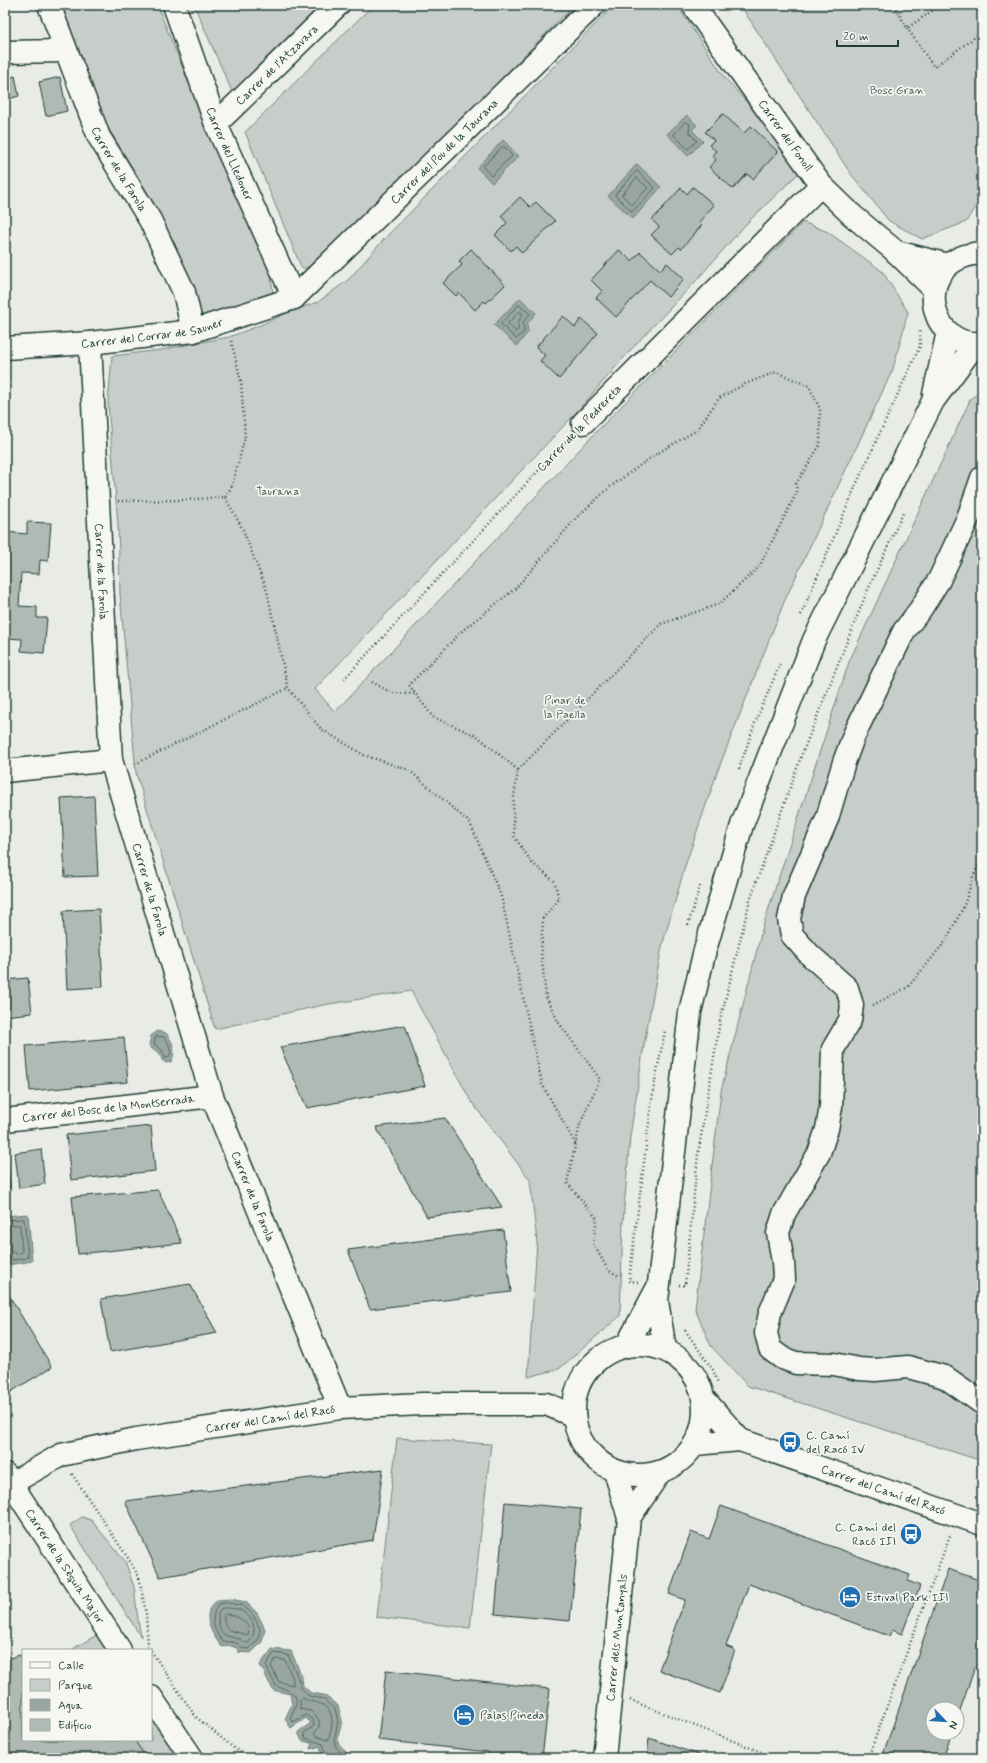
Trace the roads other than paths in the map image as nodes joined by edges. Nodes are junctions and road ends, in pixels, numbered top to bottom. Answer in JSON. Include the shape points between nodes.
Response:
{"nodes":[{"id":1,"x":49,"y":5,"type":"edge"},
{"id":2,"x":174,"y":5,"type":"edge"},
{"id":3,"x":338,"y":5,"type":"edge"},
{"id":4,"x":594,"y":5,"type":"edge"},
{"id":5,"x":693,"y":5,"type":"edge"},
{"id":6,"x":66,"y":51,"type":"junction"},
{"id":7,"x":5,"y":52,"type":"edge"},
{"id":8,"x":216,"y":124,"type":"junction"},
{"id":9,"x":821,"y":185,"type":"junction"},
{"id":10,"x":895,"y":251,"type":"junction"},
{"id":11,"x":982,"y":253,"type":"edge"},
{"id":12,"x":948,"y":265,"type":"junction"},
{"id":13,"x":934,"y":289,"type":"junction"},
{"id":14,"x":294,"y":298,"type":"junction"},
{"id":15,"x":193,"y":331,"type":"junction"},
{"id":16,"x":948,"y":332,"type":"junction"},
{"id":17,"x":90,"y":343,"type":"junction"},
{"id":18,"x":979,"y":343,"type":"edge"},
{"id":19,"x":5,"y":348,"type":"edge"},
{"id":20,"x":933,"y":401,"type":"junction"},
{"id":21,"x":583,"y":423,"type":"road end"},
{"id":22,"x":982,"y":478,"type":"edge"},
{"id":23,"x":111,"y":760,"type":"junction"},
{"id":24,"x":5,"y":771,"type":"edge"},
{"id":25,"x":212,"y":1096,"type":"junction"},
{"id":26,"x":5,"y":1120,"type":"edge"},
{"id":27,"x":658,"y":1293,"type":"junction"},
{"id":28,"x":627,"y":1345,"type":"junction"},
{"id":29,"x":665,"y":1349,"type":"junction"},
{"id":30,"x":577,"y":1388,"type":"junction"},
{"id":31,"x":712,"y":1395,"type":"junction"},
{"id":32,"x":982,"y":1403,"type":"edge"},
{"id":33,"x":546,"y":1404,"type":"junction"},
{"id":34,"x":340,"y":1408,"type":"junction"},
{"id":35,"x":574,"y":1416,"type":"junction"},
{"id":36,"x":740,"y":1440,"type":"junction"},
{"id":37,"x":695,"y":1444,"type":"junction"},
{"id":38,"x":615,"y":1471,"type":"junction"},
{"id":39,"x":660,"y":1472,"type":"junction"},
{"id":40,"x":7,"y":1482,"type":"edge"},
{"id":41,"x":629,"y":1518,"type":"junction"},
{"id":42,"x":982,"y":1524,"type":"edge"},
{"id":43,"x":119,"y":1649,"type":"edge"},
{"id":44,"x":152,"y":1698,"type":"edge"},
{"id":45,"x":192,"y":1758,"type":"edge"},
{"id":46,"x":604,"y":1758,"type":"edge"}],
"edges":[{"from":1,"to":6,"type":"street","name":"Carrer de la Farola"},
{"from":2,"to":8,"type":"street","name":"Carrer del Lledoner"},
{"from":3,"to":8,"type":"street","name":"Carrer de l'Atzavara"},
{"from":4,"to":14,"type":"street","name":"Carrer del Pou de la Taurana"},
{"from":5,"to":9,"type":"street","name":"Carrer del Fonoll"},
{"from":6,"to":7,"type":"street"},
{"from":6,"to":15,"type":"street","name":"Carrer de la Farola","via":[[99,137],[150,220],[184,292]]},
{"from":8,"to":14,"type":"street","name":"Carrer del Lledoner"},
{"from":9,"to":10,"type":"street","name":"Carrer del Fonoll"},
{"from":9,"to":21,"type":"street","name":"Carrer de la Pedrereta"},
{"from":10,"to":12,"type":"street","name":"Carrer del Fonoll"},
{"from":10,"to":13,"type":"street","name":"Carrer del Fonoll"},
{"from":11,"to":12,"type":"street","via":[[958,258]]},
{"from":12,"to":13,"type":"street"},
{"from":13,"to":16,"type":"street","via":[[934,305],[939,320]]},
{"from":14,"to":15,"type":"street","name":"Carrer del Corrar de Sauner"},
{"from":15,"to":17,"type":"street","name":"Carrer del Corrar de Sauner"},
{"from":16,"to":18,"type":"street","via":[[961,340]]},
{"from":16,"to":20,"type":"street"},
{"from":17,"to":19,"type":"street","name":"Carrer del Corrar de Sauner"},
{"from":17,"to":23,"type":"street","name":"Carrer de la Farola"},
{"from":18,"to":20,"type":"street"},
{"from":20,"to":27,"type":"street","via":[[814,640],[742,825],[705,950],[690,1012]]},
{"from":22,"to":32,"type":"street","via":[[968,518],[939,580],[904,631],[854,735],[827,819],[794,896],[789,918],[792,935],[847,988],[852,1006],[850,1020],[833,1049],[831,1107],[827,1129],[819,1152],[784,1214],[778,1233],[784,1262],[784,1279],[770,1313],[766,1333],[770,1349],[782,1358],[796,1363],[834,1364],[875,1370],[908,1366],[945,1377]]},
{"from":23,"to":24,"type":"street"},
{"from":23,"to":25,"type":"street","name":"Carrer de la Farola"},
{"from":25,"to":26,"type":"street","name":"Carrer del Bosc de la Montserrada"},
{"from":25,"to":34,"type":"street","name":"Carrer de la Farola"},
{"from":27,"to":28,"type":"street"},
{"from":27,"to":29,"type":"street"},
{"from":28,"to":29,"type":"street","via":[[646,1344]]},
{"from":28,"to":30,"type":"street","via":[[602,1356],[583,1376]]},
{"from":29,"to":31,"type":"street","via":[[691,1369],[702,1388]]},
{"from":30,"to":33,"type":"street","name":"Carrer del Camí del Racó"},
{"from":30,"to":35,"type":"street"},
{"from":31,"to":36,"type":"street","name":"Carrer del Camí del Racó"},
{"from":31,"to":37,"type":"street"},
{"from":33,"to":34,"type":"street","name":"Carrer del Camí del Racó","via":[[422,1404]]},
{"from":33,"to":35,"type":"street","name":"Carrer del Camí del Racó"},
{"from":34,"to":40,"type":"street","name":"Carrer del Camí del Racó","via":[[136,1439],[61,1455]]},
{"from":35,"to":38,"type":"street","via":[[576,1428],[587,1449],[595,1458]]},
{"from":36,"to":37,"type":"street","name":"Carrer del Camí del Racó"},
{"from":36,"to":42,"type":"street","name":"Carrer del Camí del Racó"},
{"from":37,"to":39,"type":"street","via":[[674,1466]]},
{"from":38,"to":39,"type":"street","via":[[637,1475]]},
{"from":38,"to":41,"type":"street","name":"Carrer dels Muntanyals"},
{"from":39,"to":41,"type":"street","name":"Carrer dels Muntanyals"},
{"from":40,"to":43,"type":"street","name":"Carrer de la Sèquia Major"},
{"from":41,"to":46,"type":"street","name":"Carrer dels Muntanyals"},
{"from":44,"to":45,"type":"street"}]}
